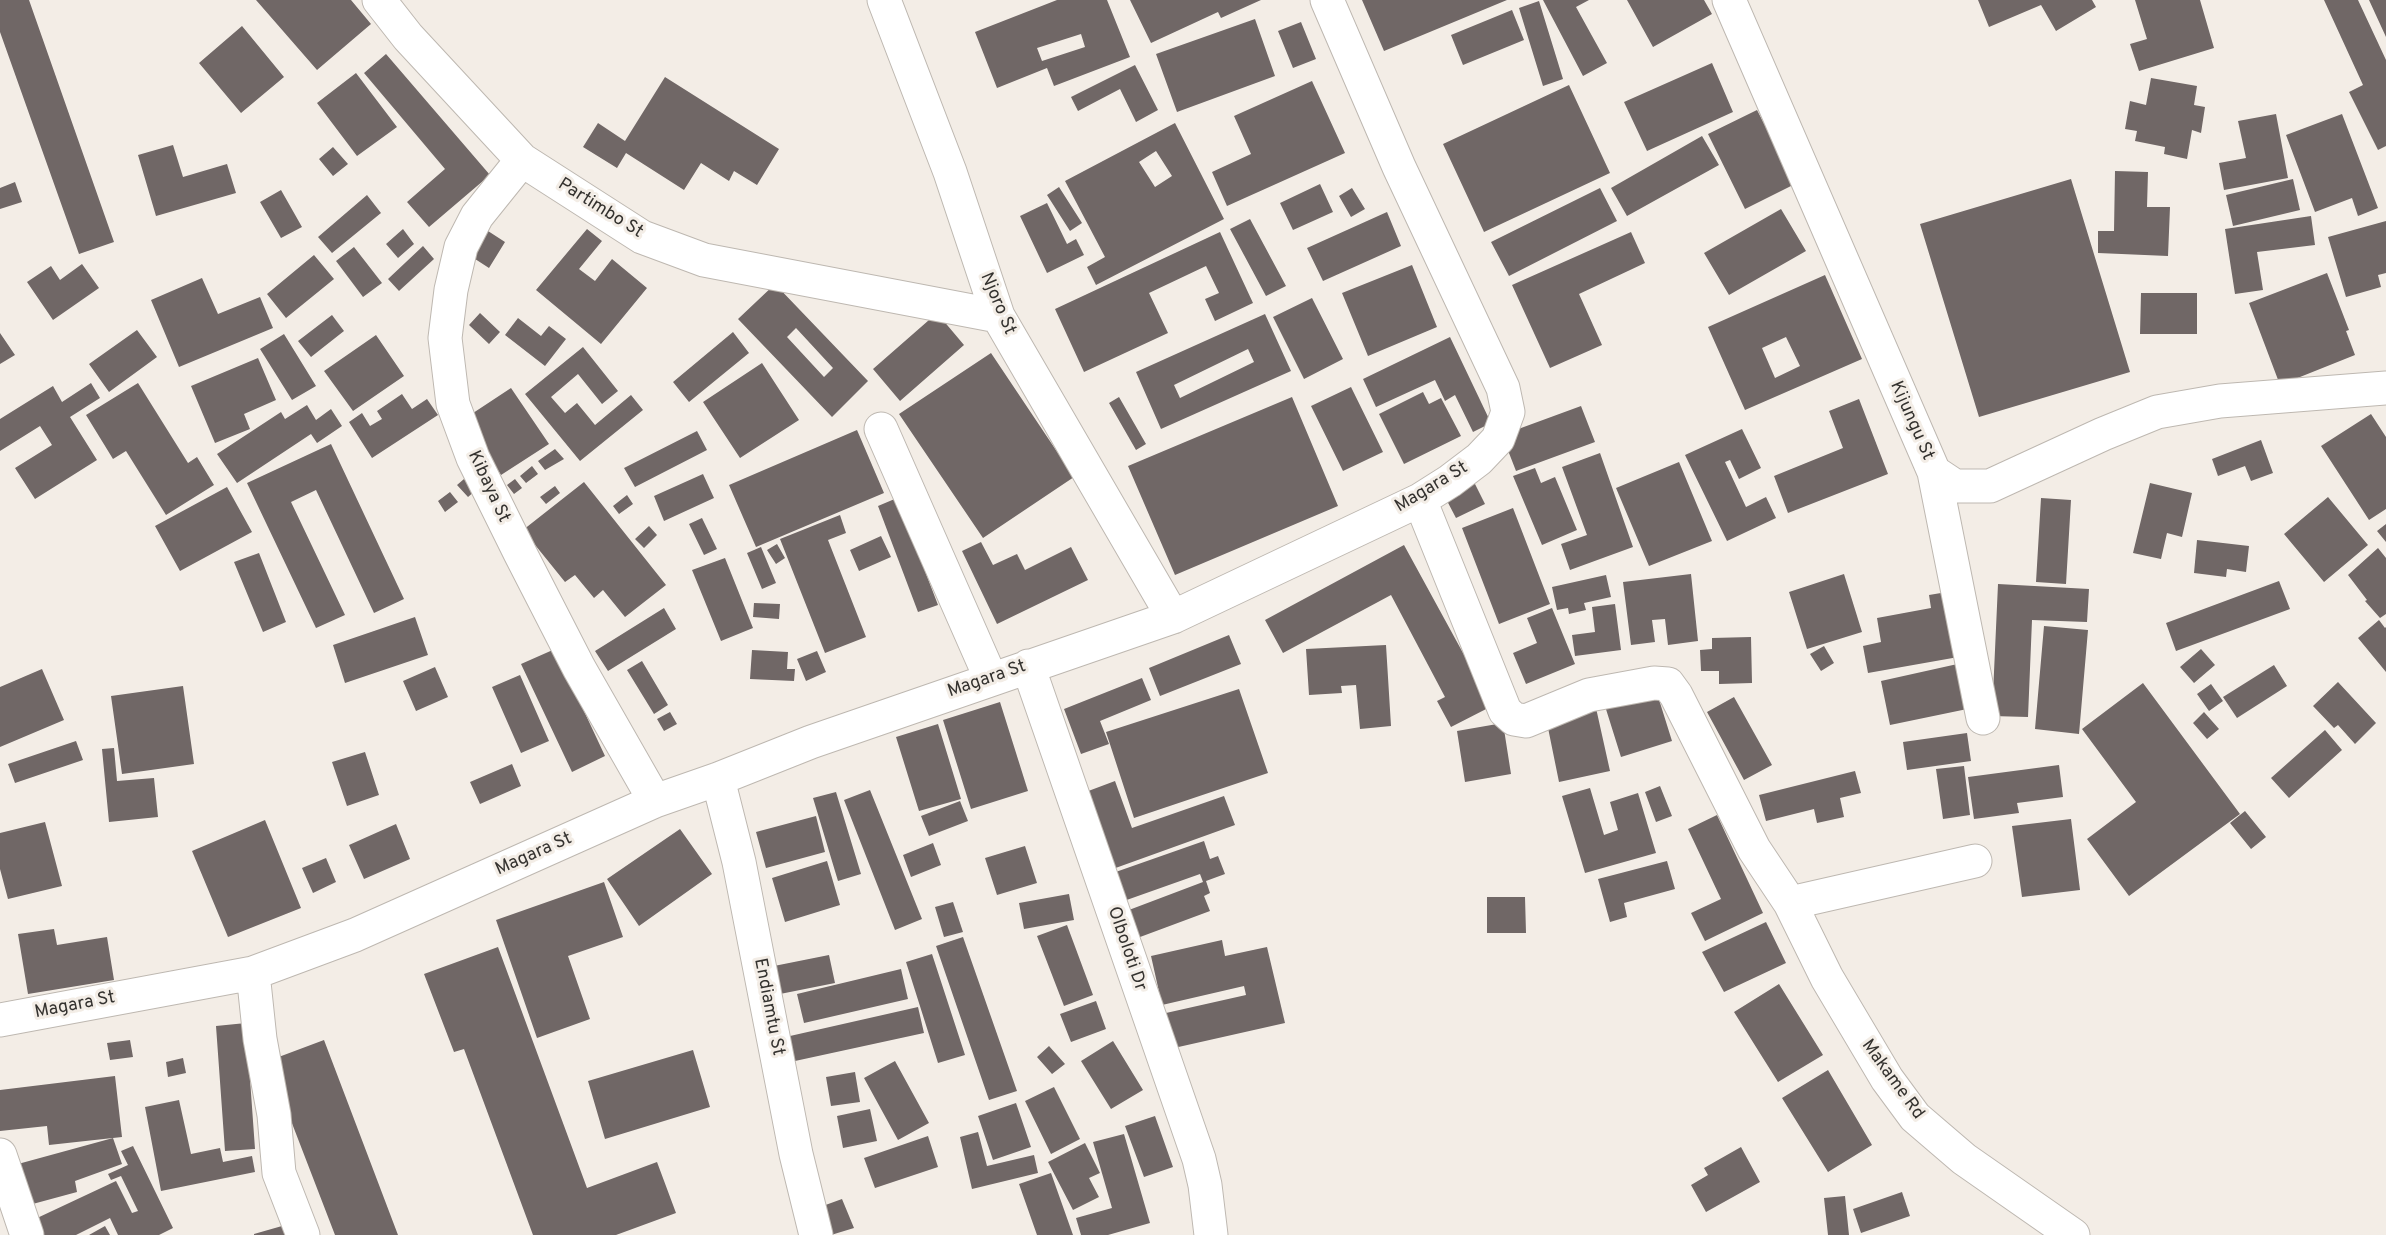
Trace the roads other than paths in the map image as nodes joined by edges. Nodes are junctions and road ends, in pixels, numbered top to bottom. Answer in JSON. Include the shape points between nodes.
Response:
{"nodes":[{"id":1,"x":379,"y":0,"type":"edge"},
{"id":2,"x":884,"y":0,"type":"edge"},
{"id":3,"x":1326,"y":0,"type":"edge"},
{"id":4,"x":1729,"y":0,"type":"edge"},
{"id":5,"x":522,"y":160,"type":"junction"},
{"id":6,"x":998,"y":316,"type":"junction"},
{"id":7,"x":2386,"y":388,"type":"edge"},
{"id":8,"x":881,"y":429,"type":"dead end"},
{"id":9,"x":1934,"y":472,"type":"junction"},
{"id":10,"x":1420,"y":500,"type":"junction"},
{"id":11,"x":1173,"y":617,"type":"junction"},
{"id":12,"x":1028,"y":666,"type":"junction"},
{"id":13,"x":991,"y":679,"type":"junction"},
{"id":14,"x":1983,"y":718,"type":"dead end"},
{"id":15,"x":718,"y":779,"type":"junction"},
{"id":16,"x":655,"y":801,"type":"junction"},
{"id":17,"x":1975,"y":861,"type":"dead end"},
{"id":18,"x":1790,"y":903,"type":"junction"},
{"id":19,"x":253,"y":973,"type":"junction"},
{"id":20,"x":0,"y":1020,"type":"edge"},
{"id":21,"x":0,"y":1155,"type":"edge"},
{"id":22,"x":27,"y":1235,"type":"edge"},
{"id":23,"x":303,"y":1235,"type":"edge"},
{"id":24,"x":816,"y":1235,"type":"edge"},
{"id":25,"x":1211,"y":1235,"type":"edge"},
{"id":26,"x":2073,"y":1235,"type":"edge"}],
"edges":[{"from":1,"to":5,"type":"street","name":"Partimbo St","via":[[408,37]]},
{"from":2,"to":6,"type":"street","name":"Njoro St","via":[[950,172]]},
{"from":3,"to":10,"type":"street","name":"Magara St","via":[[1503,388],[1508,412],[1498,439],[1479,459]]},
{"from":4,"to":9,"type":"street","name":"Kijungu St"},
{"from":5,"to":6,"type":"street","name":"Partimbo St","via":[[642,237],[704,260]]},
{"from":5,"to":16,"type":"street","name":"Kibaya St","via":[[477,216],[461,247],[445,338],[453,404],[472,458],[520,553],[579,668]]},
{"from":6,"to":11,"type":"street","name":"Njoro St"},
{"from":7,"to":9,"type":"street","name":"Kijungu St","via":[[2220,401],[2157,412],[1990,486],[1955,486]]},
{"from":8,"to":13,"type":"street"},
{"from":9,"to":14,"type":"street"},
{"from":10,"to":11,"type":"street","name":"Magara St"},
{"from":10,"to":18,"type":"street","name":"Makame Rd","via":[[1505,711],[1514,719],[1526,721],[1589,695],[1654,682],[1668,684],[1754,849]]},
{"from":11,"to":12,"type":"street","name":"Magara St"},
{"from":12,"to":13,"type":"street","name":"Magara St"},
{"from":12,"to":25,"type":"street","name":"Olboloti Dr","via":[[1199,1159]]},
{"from":13,"to":15,"type":"street","name":"Magara St"},
{"from":15,"to":16,"type":"street","name":"Magara St"},
{"from":15,"to":24,"type":"street","name":"Endiamtu St","via":[[739,862],[796,1154]]},
{"from":16,"to":19,"type":"street","name":"Magara St","via":[[355,935]]},
{"from":17,"to":18,"type":"street"},
{"from":18,"to":26,"type":"street","name":"Makame Rd","via":[[1855,1029],[1915,1118],[1964,1159]]},
{"from":19,"to":20,"type":"street","name":"Magara St"},
{"from":19,"to":23,"type":"street","via":[[279,1173]]},
{"from":21,"to":22,"type":"street"}]}
